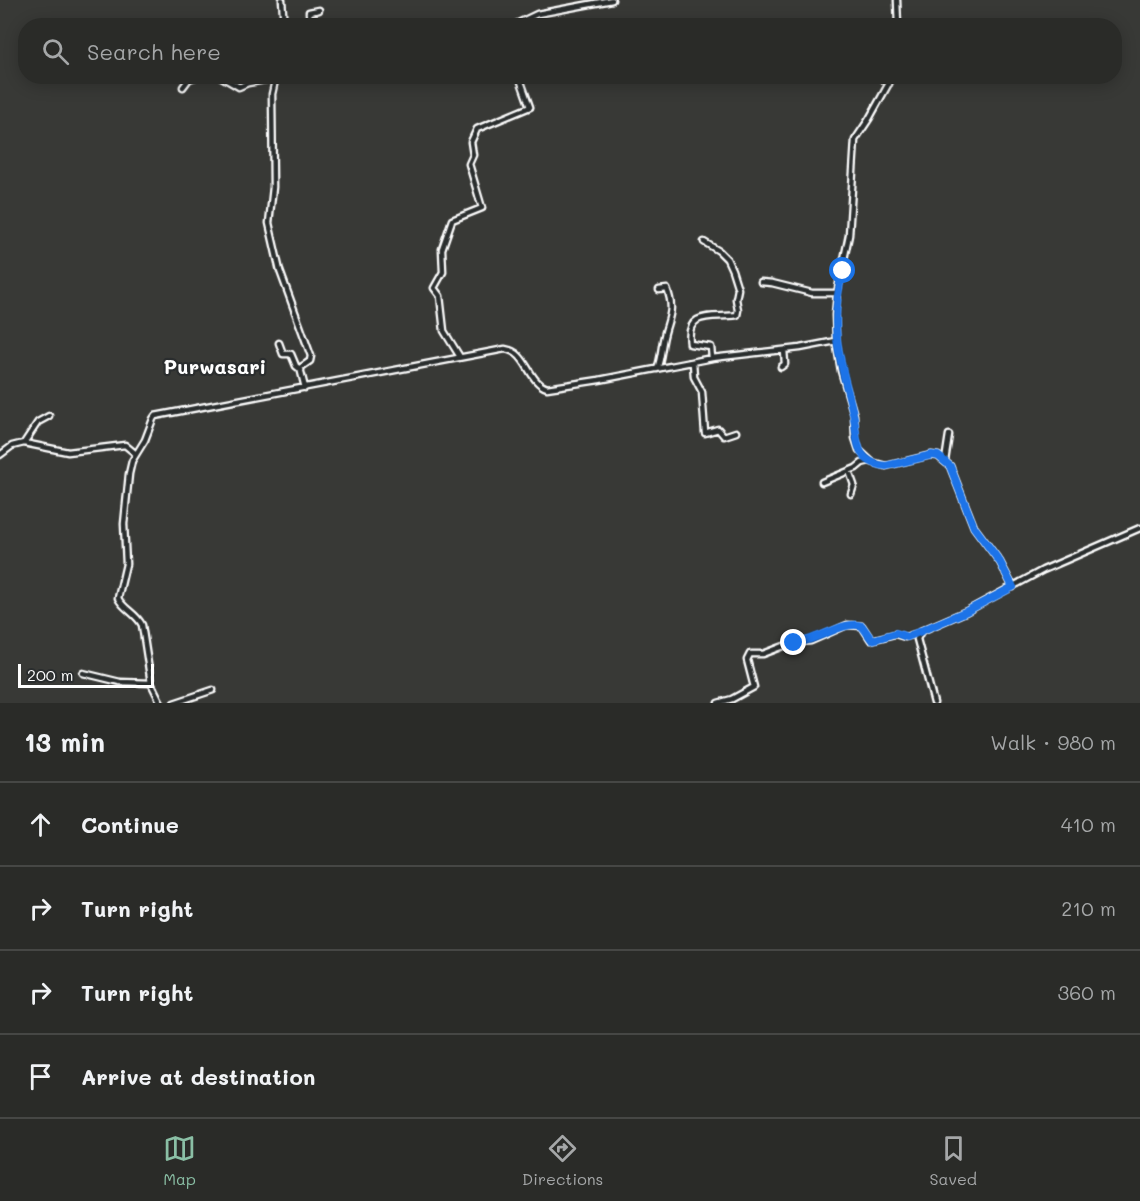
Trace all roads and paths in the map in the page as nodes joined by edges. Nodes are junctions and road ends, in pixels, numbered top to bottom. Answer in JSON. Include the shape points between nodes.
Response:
{"nodes":[{"id":1,"x":282,"y":0,"type":"edge"},
{"id":2,"x":612,"y":0,"type":"edge"},
{"id":3,"x":897,"y":0,"type":"edge"},
{"id":4,"x":320,"y":10,"type":"dead end"},
{"id":5,"x":283,"y":18,"type":"edge"},
{"id":6,"x":309,"y":18,"type":"edge"},
{"id":7,"x":528,"y":18,"type":"edge"},
{"id":8,"x":898,"y":18,"type":"edge"},
{"id":9,"x":185,"y":84,"type":"edge"},
{"id":10,"x":274,"y":84,"type":"edge"},
{"id":11,"x":522,"y":84,"type":"edge"},
{"id":12,"x":889,"y":84,"type":"edge"},
{"id":13,"x":183,"y":87,"type":"dead end"},
{"id":14,"x":704,"y":242,"type":"dead end"},
{"id":15,"x":761,"y":282,"type":"dead end"},
{"id":16,"x":659,"y":290,"type":"dead end"},
{"id":17,"x":837,"y":293,"type":"junction"},
{"id":18,"x":836,"y":342,"type":"junction"},
{"id":19,"x":279,"y":343,"type":"dead end"},
{"id":20,"x":743,"y":346,"type":"dead end"},
{"id":21,"x":784,"y":350,"type":"junction"},
{"id":22,"x":744,"y":354,"type":"junction"},
{"id":23,"x":460,"y":357,"type":"junction"},
{"id":24,"x":712,"y":358,"type":"junction"},
{"id":25,"x":693,"y":362,"type":"junction"},
{"id":26,"x":781,"y":367,"type":"dead end"},
{"id":27,"x":657,"y":369,"type":"junction"},
{"id":28,"x":301,"y":370,"type":"junction"},
{"id":29,"x":305,"y":388,"type":"junction"},
{"id":30,"x":49,"y":416,"type":"dead end"},
{"id":31,"x":736,"y":432,"type":"dead end"},
{"id":32,"x":949,"y":435,"type":"dead end"},
{"id":33,"x":24,"y":442,"type":"junction"},
{"id":34,"x":0,"y":454,"type":"edge"},
{"id":35,"x":136,"y":454,"type":"junction"},
{"id":36,"x":945,"y":460,"type":"junction"},
{"id":37,"x":870,"y":461,"type":"junction"},
{"id":38,"x":849,"y":471,"type":"junction"},
{"id":39,"x":822,"y":482,"type":"dead end"},
{"id":40,"x":851,"y":494,"type":"dead end"},
{"id":41,"x":1140,"y":528,"type":"edge"},
{"id":42,"x":1013,"y":587,"type":"junction"},
{"id":43,"x":919,"y":633,"type":"junction"},
{"id":44,"x":83,"y":673,"type":"dead end"},
{"id":45,"x":151,"y":683,"type":"junction"},
{"id":46,"x":213,"y":690,"type":"dead end"},
{"id":47,"x":161,"y":703,"type":"edge"},
{"id":48,"x":174,"y":703,"type":"edge"},
{"id":49,"x":718,"y":703,"type":"edge"},
{"id":50,"x":934,"y":703,"type":"edge"}],
"edges":[{"from":1,"to":5,"type":"street"},
{"from":2,"to":7,"type":"street"},
{"from":3,"to":8,"type":"street"},
{"from":4,"to":6,"type":"street","via":[[309,12]]},
{"from":9,"to":13,"type":"street"},
{"from":10,"to":28,"type":"street","via":[[269,222],[280,271],[311,356]]},
{"from":11,"to":23,"type":"street","via":[[530,107],[477,129],[469,164],[481,209],[452,220],[442,249],[443,270],[434,288],[441,297],[444,331]]},
{"from":12,"to":17,"type":"street","via":[[855,140],[849,236]]},
{"from":14,"to":24,"type":"street","via":[[727,259],[738,289],[737,315],[707,315],[690,328],[690,344],[711,347]]},
{"from":15,"to":17,"type":"street","via":[[812,293]]},
{"from":16,"to":27,"type":"street","via":[[668,290],[672,305]]},
{"from":17,"to":18,"type":"street"},
{"from":18,"to":21,"type":"street"},
{"from":18,"to":37,"type":"street","via":[[854,415],[855,438],[859,450]]},
{"from":19,"to":28,"type":"street","via":[[283,355],[292,355]]},
{"from":20,"to":22,"type":"street"},
{"from":21,"to":22,"type":"street"},
{"from":21,"to":26,"type":"street","via":[[785,364]]},
{"from":22,"to":24,"type":"street"},
{"from":23,"to":27,"type":"street","via":[[512,350],[540,386],[547,388]]},
{"from":23,"to":29,"type":"street"},
{"from":24,"to":25,"type":"street"},
{"from":25,"to":27,"type":"street"},
{"from":25,"to":31,"type":"street","via":[[694,377],[702,392],[705,433],[718,429],[724,436]]},
{"from":28,"to":29,"type":"street"},
{"from":29,"to":35,"type":"street","via":[[156,416]]},
{"from":30,"to":33,"type":"street","via":[[32,429]]},
{"from":32,"to":36,"type":"street"},
{"from":33,"to":34,"type":"street"},
{"from":33,"to":35,"type":"street","via":[[69,452],[125,445]]},
{"from":35,"to":45,"type":"street","via":[[128,484],[126,564],[118,598],[142,625]]},
{"from":36,"to":37,"type":"street","via":[[935,455],[886,466]]},
{"from":36,"to":42,"type":"street","via":[[974,527]]},
{"from":37,"to":38,"type":"street"},
{"from":38,"to":39,"type":"street"},
{"from":38,"to":40,"type":"street","via":[[854,485]]},
{"from":41,"to":42,"type":"street"},
{"from":42,"to":43,"type":"street"},
{"from":43,"to":49,"type":"street","via":[[872,640],[862,626],[851,624],[763,654],[750,654],[747,660],[754,687]]},
{"from":43,"to":50,"type":"street","via":[[917,639]]},
{"from":44,"to":45,"type":"street","via":[[120,682]]},
{"from":45,"to":47,"type":"street"},
{"from":46,"to":48,"type":"street"}]}
